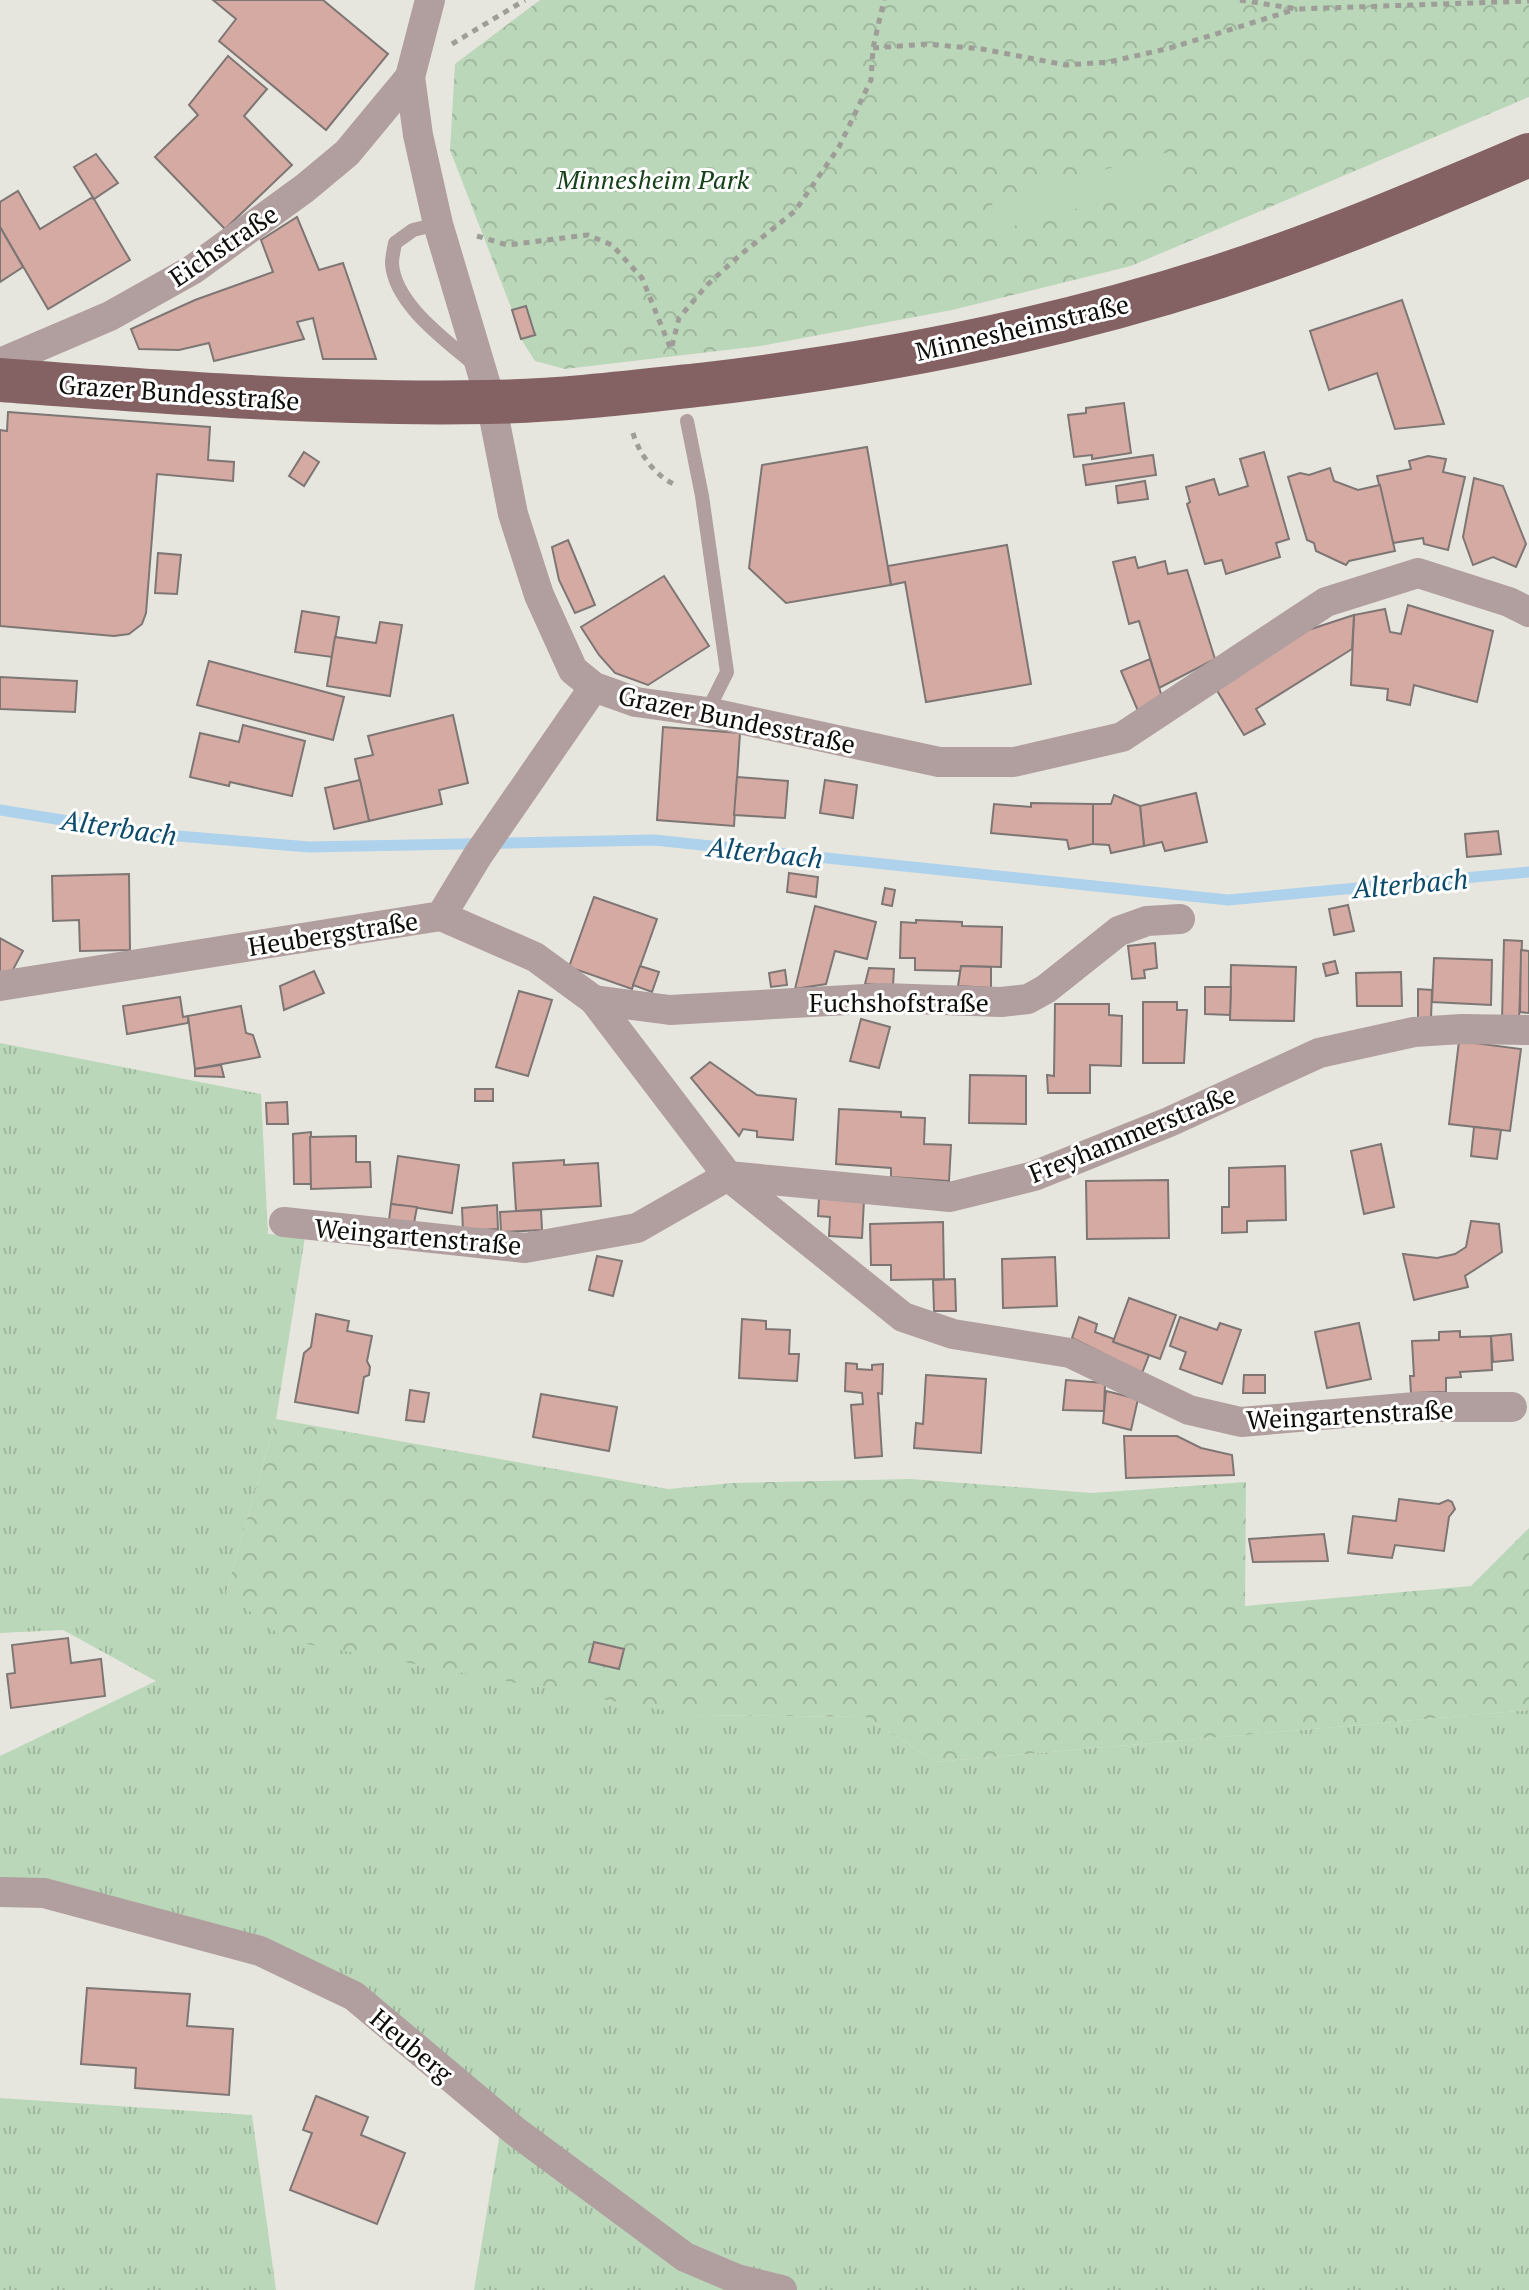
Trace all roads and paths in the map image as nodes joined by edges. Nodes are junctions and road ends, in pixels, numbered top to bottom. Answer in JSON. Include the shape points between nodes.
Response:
{"nodes":[{"id":1,"x":430,"y":0,"type":"edge"},
{"id":2,"x":525,"y":0,"type":"edge"},
{"id":3,"x":884,"y":0,"type":"edge"},
{"id":4,"x":1240,"y":0,"type":"edge"},
{"id":5,"x":1529,"y":1,"type":"edge"},
{"id":6,"x":1297,"y":9,"type":"junction"},
{"id":7,"x":873,"y":48,"type":"junction"},
{"id":8,"x":410,"y":77,"type":"junction"},
{"id":9,"x":1529,"y":155,"type":"edge"},
{"id":10,"x":438,"y":224,"type":"junction"},
{"id":11,"x":0,"y":363,"type":"edge"},
{"id":12,"x":0,"y":380,"type":"edge"},
{"id":13,"x":486,"y":387,"type":"junction"},
{"id":14,"x":623,"y":393,"type":"junction"},
{"id":15,"x":687,"y":421,"type":"dead end"},
{"id":16,"x":702,"y":496,"type":"junction"},
{"id":17,"x":1529,"y":612,"type":"edge"},
{"id":18,"x":594,"y":687,"type":"junction"},
{"id":19,"x":707,"y":712,"type":"junction"},
{"id":20,"x":441,"y":916,"type":"junction"},
{"id":21,"x":1180,"y":919,"type":"dead end"},
{"id":22,"x":0,"y":986,"type":"edge"},
{"id":23,"x":594,"y":1000,"type":"junction"},
{"id":24,"x":1529,"y":1030,"type":"edge"},
{"id":25,"x":728,"y":1176,"type":"junction"},
{"id":26,"x":284,"y":1222,"type":"dead end"},
{"id":27,"x":1512,"y":1407,"type":"dead end"},
{"id":28,"x":0,"y":1892,"type":"edge"},
{"id":29,"x":782,"y":2290,"type":"edge"}],
"edges":[{"from":1,"to":8,"type":"street","name":"Eichstraße"},
{"from":2,"to":8,"type":"path"},
{"from":3,"to":7,"type":"path"},
{"from":4,"to":6,"type":"path"},
{"from":5,"to":6,"type":"path"},
{"from":6,"to":7,"type":"path","via":[[1109,62],[1066,65],[927,44]]},
{"from":7,"to":10,"type":"path","via":[[871,80],[839,147],[795,211],[718,275],[679,318],[671,351],[642,278],[612,245],[588,235],[507,245]]},
{"from":8,"to":10,"type":"street","name":"Eichstraße"},
{"from":8,"to":11,"type":"street","name":"Eichstraße","via":[[347,153],[215,254],[110,316]]},
{"from":9,"to":14,"type":"main road","name":"Minnesheimstraße","via":[[1295,251],[1040,328],[806,372]]},
{"from":10,"to":13,"type":"street","name":"Eichstraße"},
{"from":10,"to":13,"type":"lane","via":[[413,230],[395,243],[392,264],[421,319]]},
{"from":12,"to":13,"type":"main road","name":"Grazer Bundesstraße","via":[[291,401]]},
{"from":13,"to":14,"type":"main road","name":"Minnesheimstraße"},
{"from":13,"to":18,"type":"street","name":"Grazer Bundesstraße","via":[[513,514],[539,595],[573,670]]},
{"from":14,"to":16,"type":"path","via":[[636,445],[662,479]]},
{"from":15,"to":16,"type":"lane"},
{"from":16,"to":19,"type":"lane","via":[[727,672]]},
{"from":17,"to":19,"type":"street","name":"Grazer Bundesstraße","via":[[1418,573],[1326,602],[1122,737],[1014,762],[939,762]]},
{"from":18,"to":19,"type":"street","name":"Grazer Bundesstraße","via":[[636,702]]},
{"from":18,"to":20,"type":"street","name":"Heubergstraße"},
{"from":20,"to":22,"type":"street","name":"Heubergstraße"},
{"from":20,"to":23,"type":"street","name":"Weingartenstraße","via":[[535,957]]},
{"from":21,"to":23,"type":"street","name":"Fuchshofstraße","via":[[1147,921],[1119,931],[1028,999],[883,998],[670,1010]]},
{"from":23,"to":25,"type":"street","name":"Weingartenstraße"},
{"from":24,"to":25,"type":"street","name":"Freyhammerstraße","via":[[1414,1032],[1319,1053],[1034,1176],[950,1197]]},
{"from":25,"to":26,"type":"street","name":"Weingartenstraße","via":[[637,1228],[525,1248]]},
{"from":25,"to":27,"type":"street","name":"Weingartenstraße","via":[[903,1317],[953,1334],[1070,1353],[1189,1410],[1241,1422],[1415,1407]]},
{"from":28,"to":29,"type":"street","name":"Heuberg","via":[[44,1893],[260,1951],[354,1996],[515,2131],[685,2257],[737,2279]]}]}
